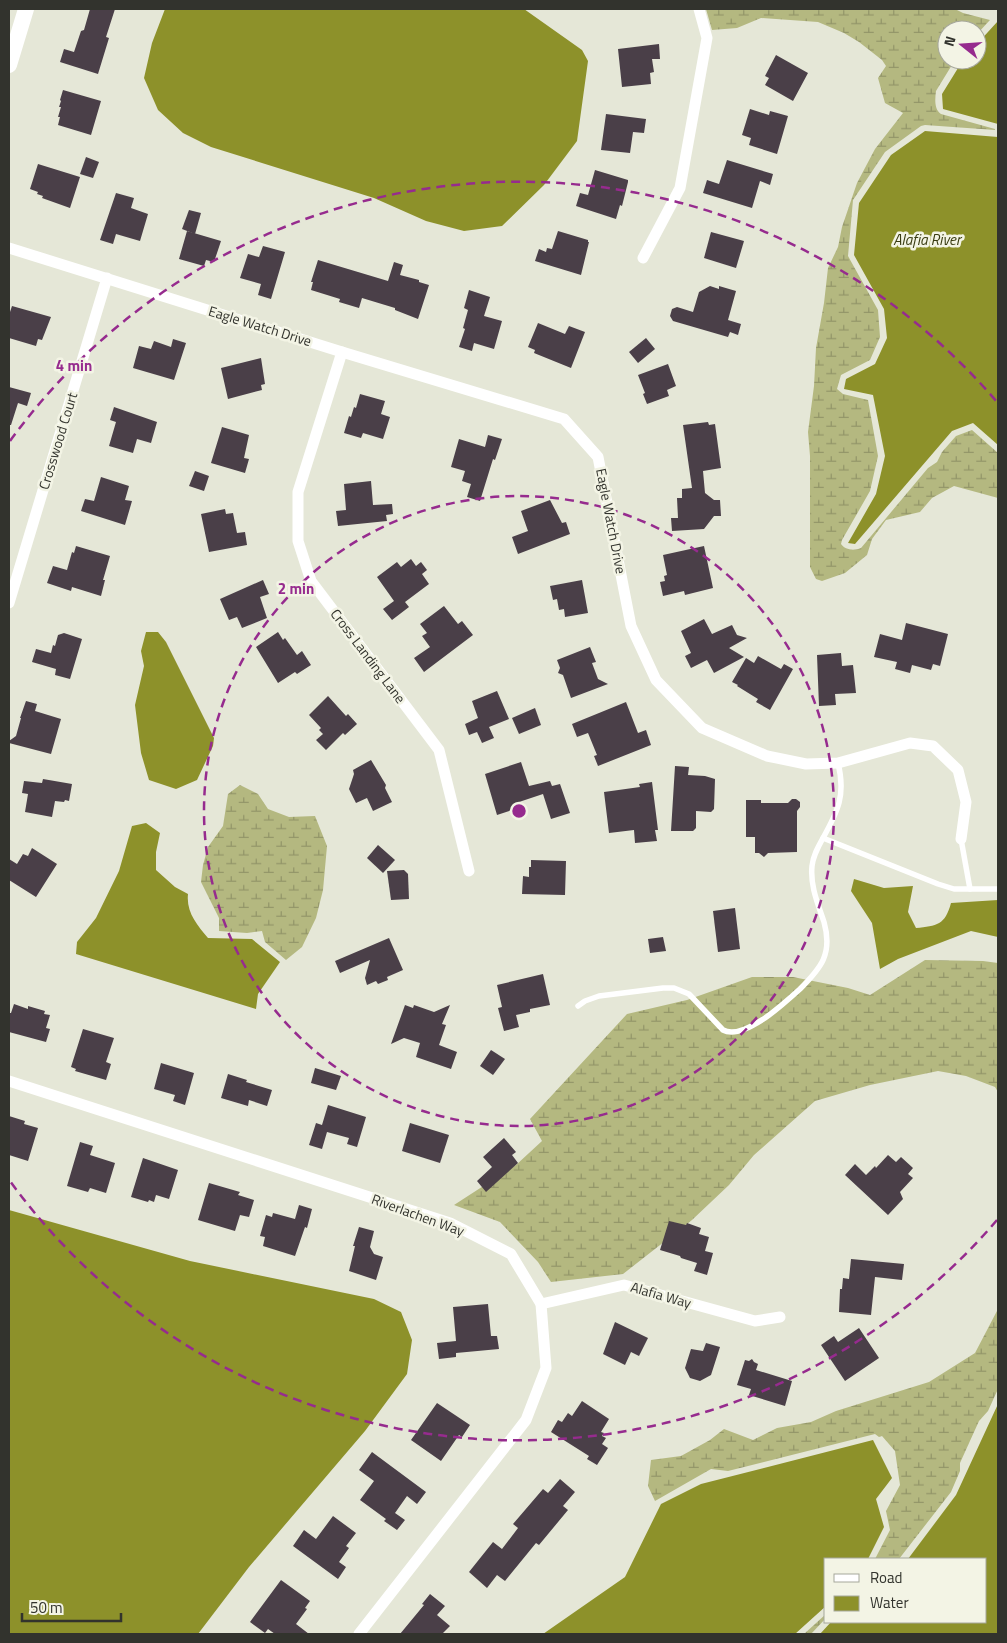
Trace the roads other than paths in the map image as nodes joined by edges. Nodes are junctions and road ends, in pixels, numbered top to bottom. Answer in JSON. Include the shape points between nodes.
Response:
{"nodes":[{"id":1,"x":26,"y":9,"type":"edge"},
{"id":2,"x":699,"y":9,"type":"edge"},
{"id":3,"x":9,"y":65,"type":"edge"},
{"id":4,"x":9,"y":248,"type":"edge"},
{"id":5,"x":643,"y":258,"type":"dead end"},
{"id":6,"x":107,"y":278,"type":"junction"},
{"id":7,"x":342,"y":352,"type":"junction"},
{"id":8,"x":9,"y":603,"type":"edge"},
{"id":9,"x":838,"y":763,"type":"junction"},
{"id":10,"x":823,"y":838,"type":"junction"},
{"id":11,"x":960,"y":839,"type":"joint"},
{"id":12,"x":469,"y":871,"type":"dead end"},
{"id":13,"x":970,"y":889,"type":"junction"},
{"id":14,"x":998,"y":889,"type":"edge"},
{"id":15,"x":578,"y":1006,"type":"dead end"},
{"id":16,"x":9,"y":1081,"type":"edge"},
{"id":17,"x":541,"y":1304,"type":"junction"},
{"id":18,"x":780,"y":1317,"type":"dead end"},
{"id":19,"x":359,"y":1634,"type":"edge"}],
"edges":[{"from":1,"to":3,"type":"street"},
{"from":2,"to":5,"type":"street","via":[[707,38],[680,188]]},
{"from":4,"to":6,"type":"street","name":"Eagle Watch Drive"},
{"from":6,"to":7,"type":"street","name":"Eagle Watch Drive"},
{"from":6,"to":8,"type":"street","name":"Crosswood Court"},
{"from":7,"to":9,"type":"street","name":"Eagle Watch Drive","via":[[564,419],[598,457],[631,626],[656,680],[702,728],[766,756],[806,764]]},
{"from":7,"to":12,"type":"street","name":"Cross Landing Lane","via":[[298,492],[298,540],[310,581],[439,750]]},
{"from":9,"to":10,"type":"lane","via":[[841,775],[839,807]]},
{"from":9,"to":11,"type":"street","name":"Eagle Watch Drive","via":[[910,743],[934,746],[958,770],[966,802]]},
{"from":10,"to":13,"type":"lane","via":[[938,884]]},
{"from":10,"to":15,"type":"lane","via":[[814,857],[811,876],[826,932],[826,951],[818,971],[763,1019],[740,1031],[728,1033],[689,994],[674,988],[599,996]]},
{"from":11,"to":13,"type":"lane"},
{"from":13,"to":14,"type":"lane"},
{"from":16,"to":17,"type":"street","name":"Riverlachen Way","via":[[450,1223],[511,1254]]},
{"from":17,"to":18,"type":"street","name":"Alafia Way","via":[[624,1285],[755,1321]]},
{"from":17,"to":19,"type":"street","name":"Riverlachen Way","via":[[546,1368],[526,1420]]}]}
